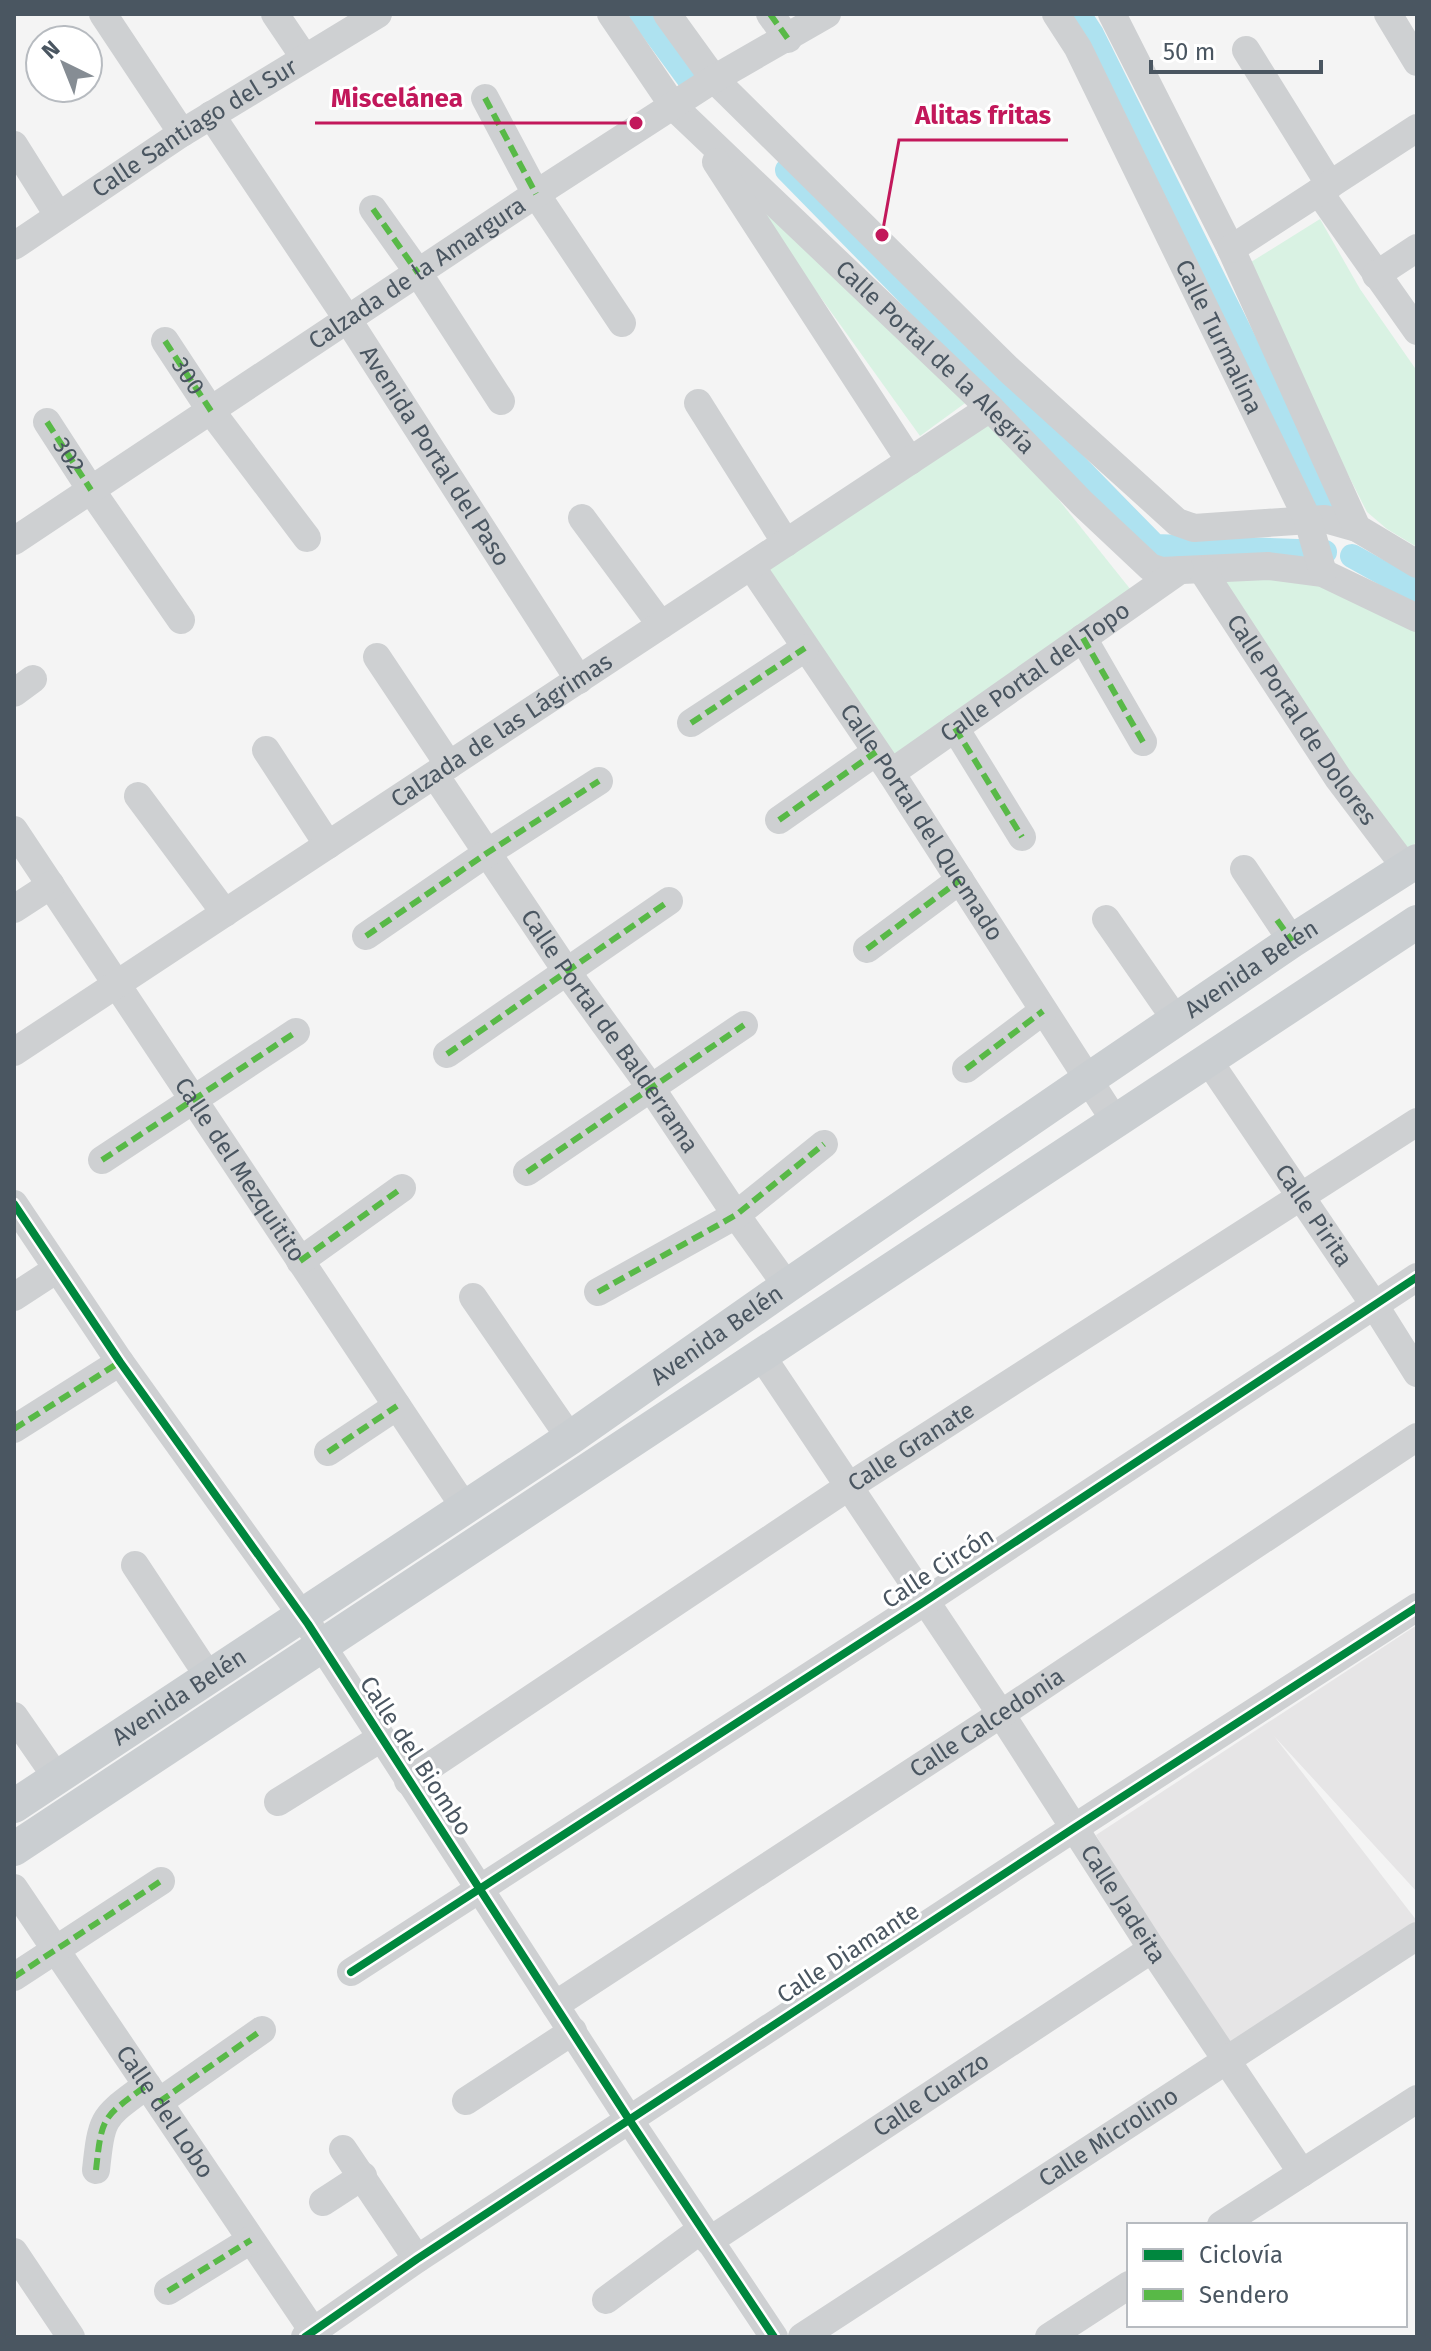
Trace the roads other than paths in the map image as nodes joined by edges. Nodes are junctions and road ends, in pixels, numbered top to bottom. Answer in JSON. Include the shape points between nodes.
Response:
{"nodes":[{"id":1,"x":103,"y":14,"type":"edge"},
{"id":2,"x":275,"y":14,"type":"edge"},
{"id":3,"x":378,"y":14,"type":"edge"},
{"id":4,"x":611,"y":14,"type":"edge"},
{"id":5,"x":667,"y":14,"type":"edge"},
{"id":6,"x":770,"y":14,"type":"edge"},
{"id":7,"x":827,"y":14,"type":"edge"},
{"id":8,"x":1056,"y":14,"type":"edge"},
{"id":9,"x":1112,"y":14,"type":"edge"},
{"id":10,"x":1388,"y":14,"type":"edge"},
{"id":11,"x":788,"y":39,"type":"junction"},
{"id":12,"x":1246,"y":50,"type":"dead end"},
{"id":13,"x":304,"y":57,"type":"junction"},
{"id":14,"x":1417,"y":62,"type":"edge"},
{"id":15,"x":714,"y":79,"type":"junction"},
{"id":16,"x":485,"y":98,"type":"dead end"},
{"id":17,"x":682,"y":114,"type":"junction"},
{"id":18,"x":211,"y":115,"type":"junction"},
{"id":19,"x":1417,"y":128,"type":"edge"},
{"id":20,"x":182,"y":133,"type":"junction"},
{"id":21,"x":14,"y":145,"type":"edge"},
{"id":22,"x":1324,"y":189,"type":"junction"},
{"id":23,"x":536,"y":194,"type":"junction"},
{"id":24,"x":373,"y":209,"type":"dead end"},
{"id":25,"x":58,"y":215,"type":"junction"},
{"id":26,"x":14,"y":246,"type":"edge"},
{"id":27,"x":1417,"y":248,"type":"edge"},
{"id":28,"x":1231,"y":249,"type":"junction"},
{"id":29,"x":418,"y":273,"type":"junction"},
{"id":30,"x":1376,"y":275,"type":"junction"},
{"id":31,"x":348,"y":320,"type":"junction"},
{"id":32,"x":622,"y":323,"type":"dead end"},
{"id":33,"x":1417,"y":331,"type":"edge"},
{"id":34,"x":165,"y":341,"type":"dead end"},
{"id":35,"x":501,"y":401,"type":"dead end"},
{"id":36,"x":698,"y":403,"type":"dead end"},
{"id":37,"x":990,"y":408,"type":"junction"},
{"id":38,"x":211,"y":411,"type":"junction"},
{"id":39,"x":47,"y":422,"type":"dead end"},
{"id":40,"x":910,"y":461,"type":"junction"},
{"id":41,"x":91,"y":490,"type":"junction"},
{"id":42,"x":582,"y":518,"type":"dead end"},
{"id":43,"x":1308,"y":520,"type":"junction"},
{"id":44,"x":1357,"y":528,"type":"junction"},
{"id":45,"x":307,"y":538,"type":"dead end"},
{"id":46,"x":14,"y":541,"type":"edge"},
{"id":47,"x":786,"y":543,"type":"junction"},
{"id":48,"x":1417,"y":564,"type":"edge"},
{"id":49,"x":751,"y":566,"type":"junction"},
{"id":50,"x":1191,"y":570,"type":"junction"},
{"id":51,"x":1323,"y":573,"type":"junction"},
{"id":52,"x":1417,"y":618,"type":"edge"},
{"id":53,"x":181,"y":620,"type":"dead end"},
{"id":54,"x":661,"y":625,"type":"junction"},
{"id":55,"x":1083,"y":638,"type":"junction"},
{"id":56,"x":805,"y":648,"type":"junction"},
{"id":57,"x":377,"y":657,"type":"dead end"},
{"id":58,"x":579,"y":680,"type":"junction"},
{"id":59,"x":691,"y":723,"type":"dead end"},
{"id":60,"x":955,"y":728,"type":"junction"},
{"id":61,"x":1143,"y":742,"type":"dead end"},
{"id":62,"x":266,"y":750,"type":"dead end"},
{"id":63,"x":883,"y":762,"type":"junction"},
{"id":64,"x":442,"y":770,"type":"junction"},
{"id":65,"x":599,"y":781,"type":"dead end"},
{"id":66,"x":138,"y":796,"type":"dead end"},
{"id":67,"x":779,"y":820,"type":"dead end"},
{"id":68,"x":14,"y":830,"type":"edge"},
{"id":69,"x":1022,"y":837,"type":"dead end"},
{"id":70,"x":328,"y":845,"type":"junction"},
{"id":71,"x":487,"y":853,"type":"junction"},
{"id":72,"x":1412,"y":865,"type":"edge"},
{"id":73,"x":1244,"y":869,"type":"dead end"},
{"id":74,"x":960,"y":880,"type":"junction"},
{"id":75,"x":51,"y":885,"type":"junction"},
{"id":76,"x":669,"y":901,"type":"dead end"},
{"id":77,"x":14,"y":909,"type":"edge"},
{"id":78,"x":225,"y":913,"type":"junction"},
{"id":79,"x":1106,"y":919,"type":"dead end"},
{"id":80,"x":1417,"y":922,"type":"edge"},
{"id":81,"x":366,"y":936,"type":"dead end"},
{"id":82,"x":1292,"y":941,"type":"junction"},
{"id":83,"x":867,"y":949,"type":"dead end"},
{"id":84,"x":567,"y":972,"type":"junction"},
{"id":85,"x":116,"y":984,"type":"junction"},
{"id":86,"x":1043,"y":1011,"type":"junction"},
{"id":87,"x":1176,"y":1020,"type":"junction"},
{"id":88,"x":744,"y":1025,"type":"dead end"},
{"id":89,"x":296,"y":1032,"type":"dead end"},
{"id":90,"x":14,"y":1052,"type":"edge"},
{"id":91,"x":447,"y":1054,"type":"dead end"},
{"id":92,"x":1208,"y":1060,"type":"junction"},
{"id":93,"x":966,"y":1069,"type":"dead end"},
{"id":94,"x":1089,"y":1079,"type":"junction"},
{"id":95,"x":651,"y":1088,"type":"junction"},
{"id":96,"x":193,"y":1100,"type":"junction"},
{"id":97,"x":1115,"y":1121,"type":"junction"},
{"id":98,"x":1417,"y":1122,"type":"edge"},
{"id":99,"x":824,"y":1144,"type":"dead end"},
{"id":100,"x":102,"y":1160,"type":"dead end"},
{"id":101,"x":527,"y":1172,"type":"dead end"},
{"id":102,"x":402,"y":1188,"type":"dead end"},
{"id":103,"x":1300,"y":1198,"type":"junction"},
{"id":104,"x":14,"y":1204,"type":"edge"},
{"id":105,"x":736,"y":1215,"type":"junction"},
{"id":106,"x":300,"y":1261,"type":"junction"},
{"id":107,"x":57,"y":1269,"type":"junction"},
{"id":108,"x":1417,"y":1277,"type":"edge"},
{"id":109,"x":787,"y":1286,"type":"junction"},
{"id":110,"x":598,"y":1292,"type":"dead end"},
{"id":111,"x":14,"y":1297,"type":"edge"},
{"id":112,"x":473,"y":1297,"type":"dead end"},
{"id":113,"x":1375,"y":1306,"type":"junction"},
{"id":114,"x":761,"y":1355,"type":"junction"},
{"id":115,"x":120,"y":1362,"type":"junction"},
{"id":116,"x":1417,"y":1373,"type":"edge"},
{"id":117,"x":397,"y":1406,"type":"junction"},
{"id":118,"x":14,"y":1429,"type":"edge"},
{"id":119,"x":1417,"y":1437,"type":"edge"},
{"id":120,"x":570,"y":1438,"type":"junction"},
{"id":121,"x":328,"y":1452,"type":"dead end"},
{"id":122,"x":848,"y":1487,"type":"junction"},
{"id":123,"x":465,"y":1508,"type":"junction"},
{"id":124,"x":135,"y":1565,"type":"dead end"},
{"id":125,"x":924,"y":1602,"type":"junction"},
{"id":126,"x":1417,"y":1607,"type":"edge"},
{"id":127,"x":302,"y":1614,"type":"junction"},
{"id":128,"x":321,"y":1647,"type":"junction"},
{"id":129,"x":209,"y":1677,"type":"junction"},
{"id":130,"x":1001,"y":1714,"type":"junction"},
{"id":131,"x":14,"y":1716,"type":"edge"},
{"id":132,"x":381,"y":1738,"type":"junction"},
{"id":133,"x":57,"y":1778,"type":"junction"},
{"id":134,"x":408,"y":1781,"type":"junction"},
{"id":135,"x":278,"y":1802,"type":"dead end"},
{"id":136,"x":14,"y":1806,"type":"edge"},
{"id":137,"x":1074,"y":1828,"type":"junction"},
{"id":138,"x":14,"y":1849,"type":"edge"},
{"id":139,"x":161,"y":1881,"type":"dead end"},
{"id":140,"x":14,"y":1888,"type":"edge"},
{"id":141,"x":479,"y":1889,"type":"junction"},
{"id":142,"x":1417,"y":1936,"type":"edge"},
{"id":143,"x":1152,"y":1949,"type":"junction"},
{"id":144,"x":58,"y":1950,"type":"junction"},
{"id":145,"x":351,"y":1972,"type":"dead end"},
{"id":146,"x":14,"y":1977,"type":"edge"},
{"id":147,"x":555,"y":2005,"type":"junction"},
{"id":148,"x":262,"y":2030,"type":"dead end"},
{"id":149,"x":573,"y":2031,"type":"junction"},
{"id":150,"x":1226,"y":2059,"type":"junction"},
{"id":151,"x":153,"y":2093,"type":"junction"},
{"id":152,"x":1417,"y":2099,"type":"edge"},
{"id":153,"x":466,"y":2101,"type":"dead end"},
{"id":154,"x":630,"y":2121,"type":"junction"},
{"id":155,"x":343,"y":2149,"type":"dead end"},
{"id":156,"x":96,"y":2170,"type":"dead end"},
{"id":157,"x":1302,"y":2173,"type":"junction"},
{"id":158,"x":363,"y":2176,"type":"junction"},
{"id":159,"x":323,"y":2202,"type":"dead end"},
{"id":160,"x":1224,"y":2223,"type":"edge"},
{"id":161,"x":706,"y":2235,"type":"junction"},
{"id":162,"x":251,"y":2240,"type":"junction"},
{"id":163,"x":14,"y":2252,"type":"edge"},
{"id":164,"x":417,"y":2259,"type":"junction"},
{"id":165,"x":1127,"y":2286,"type":"edge"},
{"id":166,"x":168,"y":2291,"type":"dead end"},
{"id":167,"x":606,"y":2300,"type":"dead end"},
{"id":168,"x":311,"y":2335,"type":"edge"},
{"id":169,"x":71,"y":2337,"type":"edge"},
{"id":170,"x":774,"y":2337,"type":"edge"},
{"id":171,"x":802,"y":2337,"type":"edge"},
{"id":172,"x":1049,"y":2337,"type":"edge"}],
"edges":[{"from":1,"to":20,"type":"street"},
{"from":2,"to":13,"type":"street"},
{"from":3,"to":13,"type":"street","name":"Calle Santiago del Sur"},
{"from":4,"to":17,"type":"street","name":"Calle Portal de la Alegría"},
{"from":5,"to":15,"type":"street","name":"Calle Portal de la Alegría"},
{"from":6,"to":11,"type":"street"},
{"from":7,"to":11,"type":"street","name":"Calzada de la Amargura"},
{"from":8,"to":43,"type":"street","name":"Calle Turmalina","via":[[1078,48]]},
{"from":9,"to":28,"type":"street","name":"Calle Turmalina"},
{"from":10,"to":14,"type":"street"},
{"from":11,"to":15,"type":"street","name":"Calzada de la Amargura"},
{"from":12,"to":22,"type":"street"},
{"from":13,"to":18,"type":"street","name":"Calle Santiago del Sur"},
{"from":15,"to":17,"type":"street","name":"Calzada de la Amargura"},
{"from":15,"to":43,"type":"street","name":"Calle Portal de la Alegría","via":[[1008,369],[1177,522],[1194,528]]},
{"from":16,"to":23,"type":"street"},
{"from":17,"to":23,"type":"street","name":"Calzada de la Amargura"},
{"from":17,"to":37,"type":"street","name":"Calle Portal de la Alegría"},
{"from":17,"to":40,"type":"street"},
{"from":18,"to":20,"type":"street","name":"Calle Santiago del Sur"},
{"from":18,"to":31,"type":"street","name":"Avenida Portal del Paso"},
{"from":19,"to":22,"type":"street"},
{"from":20,"to":25,"type":"street","name":"Calle Santiago del Sur"},
{"from":21,"to":25,"type":"street"},
{"from":22,"to":28,"type":"street"},
{"from":22,"to":30,"type":"street"},
{"from":23,"to":29,"type":"street","name":"Calzada de la Amargura"},
{"from":23,"to":32,"type":"street"},
{"from":24,"to":29,"type":"street"},
{"from":25,"to":26,"type":"street","name":"Calle Santiago del Sur"},
{"from":27,"to":30,"type":"street"},
{"from":28,"to":44,"type":"street","name":"Calle Turmalina"},
{"from":29,"to":31,"type":"street","name":"Calzada de la Amargura"},
{"from":29,"to":35,"type":"street"},
{"from":30,"to":33,"type":"street"},
{"from":31,"to":38,"type":"street","name":"Calzada de la Amargura"},
{"from":31,"to":58,"type":"street","name":"Avenida Portal del Paso"},
{"from":34,"to":38,"type":"street","name":"300"},
{"from":36,"to":47,"type":"street"},
{"from":37,"to":40,"type":"street","name":"Calzada de las Lágrimas"},
{"from":37,"to":50,"type":"street","name":"Calle Portal de la Alegría","via":[[1138,558],[1161,571]]},
{"from":38,"to":41,"type":"street","name":"Calzada de la Amargura"},
{"from":38,"to":45,"type":"street","name":"300"},
{"from":39,"to":41,"type":"street","name":"302"},
{"from":40,"to":47,"type":"street","name":"Calzada de las Lágrimas"},
{"from":41,"to":46,"type":"street","name":"Calzada de la Amargura"},
{"from":41,"to":53,"type":"street","name":"302"},
{"from":42,"to":54,"type":"street"},
{"from":43,"to":44,"type":"street","name":"Calle Portal de la Alegría"},
{"from":43,"to":51,"type":"street","name":"Calle Turmalina"},
{"from":44,"to":48,"type":"street"},
{"from":47,"to":49,"type":"street","name":"Calzada de las Lágrimas"},
{"from":49,"to":54,"type":"street","name":"Calzada de las Lágrimas"},
{"from":49,"to":56,"type":"street","name":"Calle Portal del Quemado"},
{"from":50,"to":51,"type":"street","name":"Calle Portal de la Alegría","via":[[1268,566]]},
{"from":50,"to":55,"type":"street","name":"Calle Portal del Topo"},
{"from":50,"to":72,"type":"street","name":"Calle Portal de Dolores","via":[[1338,778]]},
{"from":51,"to":52,"type":"street"},
{"from":54,"to":58,"type":"street","name":"Calzada de las Lágrimas"},
{"from":55,"to":60,"type":"street","name":"Calle Portal del Topo"},
{"from":55,"to":61,"type":"street"},
{"from":56,"to":59,"type":"street"},
{"from":56,"to":63,"type":"street","name":"Calle Portal del Quemado"},
{"from":57,"to":64,"type":"street","name":"Calle Portal de Balderrama"},
{"from":58,"to":64,"type":"street","name":"Calzada de las Lágrimas"},
{"from":60,"to":63,"type":"street","name":"Calle Portal del Topo"},
{"from":60,"to":69,"type":"street"},
{"from":62,"to":70,"type":"street"},
{"from":63,"to":67,"type":"street","name":"Calle Portal del Topo"},
{"from":63,"to":74,"type":"street","name":"Calle Portal del Quemado"},
{"from":64,"to":70,"type":"street","name":"Calzada de las Lágrimas"},
{"from":64,"to":71,"type":"street","name":"Calle Portal de Balderrama"},
{"from":65,"to":71,"type":"street"},
{"from":66,"to":78,"type":"street"},
{"from":68,"to":75,"type":"street","name":"Calle del Mezquitito"},
{"from":70,"to":78,"type":"street","name":"Calzada de las Lágrimas"},
{"from":71,"to":81,"type":"street"},
{"from":71,"to":84,"type":"street","name":"Calle Portal de Balderrama"},
{"from":72,"to":82,"type":"main road","name":"Avenida Belén"},
{"from":73,"to":82,"type":"street"},
{"from":74,"to":83,"type":"street"},
{"from":74,"to":86,"type":"street","name":"Calle Portal del Quemado"},
{"from":75,"to":77,"type":"street"},
{"from":75,"to":85,"type":"street","name":"Calle del Mezquitito"},
{"from":76,"to":84,"type":"street"},
{"from":78,"to":85,"type":"street","name":"Calzada de las Lágrimas"},
{"from":79,"to":87,"type":"street"},
{"from":80,"to":92,"type":"main road","name":"Avenida Belén"},
{"from":82,"to":87,"type":"main road","name":"Avenida Belén"},
{"from":84,"to":91,"type":"street"},
{"from":84,"to":95,"type":"street","name":"Calle Portal de Balderrama"},
{"from":85,"to":90,"type":"street","name":"Calzada de las Lágrimas"},
{"from":85,"to":96,"type":"street","name":"Calle del Mezquitito"},
{"from":86,"to":93,"type":"street"},
{"from":86,"to":94,"type":"street","name":"Calle Portal del Quemado"},
{"from":87,"to":94,"type":"main road","name":"Avenida Belén"},
{"from":88,"to":95,"type":"street"},
{"from":89,"to":96,"type":"street"},
{"from":92,"to":97,"type":"main road","name":"Avenida Belén"},
{"from":92,"to":103,"type":"street","name":"Calle Pirita"},
{"from":94,"to":97,"type":"street","name":"Calle Portal del Quemado"},
{"from":94,"to":109,"type":"main road","name":"Avenida Belén"},
{"from":95,"to":101,"type":"street"},
{"from":95,"to":105,"type":"street","name":"Calle Portal de Balderrama"},
{"from":96,"to":100,"type":"street"},
{"from":96,"to":106,"type":"street","name":"Calle del Mezquitito"},
{"from":97,"to":114,"type":"main road","name":"Avenida Belén"},
{"from":98,"to":103,"type":"street","name":"Calle Granate"},
{"from":99,"to":105,"type":"street"},
{"from":102,"to":106,"type":"street"},
{"from":103,"to":113,"type":"street","name":"Calle Pirita"},
{"from":103,"to":122,"type":"street","name":"Calle Granate"},
{"from":104,"to":107,"type":"street","name":"Calle del Biombo"},
{"from":105,"to":109,"type":"street","name":"Calle Portal de Balderrama"},
{"from":105,"to":110,"type":"street"},
{"from":106,"to":117,"type":"street","name":"Calle del Mezquitito"},
{"from":107,"to":111,"type":"street"},
{"from":107,"to":115,"type":"street","name":"Calle del Biombo"},
{"from":108,"to":113,"type":"street","name":"Calle Circón"},
{"from":109,"to":120,"type":"main road","name":"Avenida Belén"},
{"from":112,"to":120,"type":"street"},
{"from":113,"to":116,"type":"street","name":"Calle Pirita"},
{"from":113,"to":125,"type":"street","name":"Calle Circón"},
{"from":114,"to":122,"type":"street","name":"Calle Jadeita"},
{"from":114,"to":128,"type":"main road","name":"Avenida Belén"},
{"from":115,"to":118,"type":"street"},
{"from":115,"to":127,"type":"street","name":"Calle del Biombo"},
{"from":117,"to":121,"type":"street"},
{"from":117,"to":123,"type":"street","name":"Calle del Mezquitito"},
{"from":119,"to":130,"type":"street","name":"Calle Calcedonia"},
{"from":120,"to":123,"type":"main road","name":"Avenida Belén"},
{"from":122,"to":125,"type":"street","name":"Calle Jadeita"},
{"from":122,"to":134,"type":"street","name":"Calle Granate"},
{"from":123,"to":127,"type":"main road","name":"Avenida Belén"},
{"from":124,"to":129,"type":"street"},
{"from":125,"to":130,"type":"street","name":"Calle Jadeita"},
{"from":125,"to":141,"type":"street","name":"Calle Circón"},
{"from":126,"to":137,"type":"street","name":"Calle Diamante"},
{"from":127,"to":128,"type":"street","name":"Calle del Biombo"},
{"from":127,"to":129,"type":"main road","name":"Avenida Belén"},
{"from":128,"to":132,"type":"street","name":"Calle del Biombo"},
{"from":128,"to":138,"type":"main road","name":"Avenida Belén"},
{"from":129,"to":133,"type":"main road","name":"Avenida Belén"},
{"from":130,"to":137,"type":"street","name":"Calle Jadeita"},
{"from":130,"to":147,"type":"street","name":"Calle Calcedonia"},
{"from":131,"to":133,"type":"street"},
{"from":132,"to":134,"type":"street","name":"Calle del Biombo"},
{"from":132,"to":135,"type":"street"},
{"from":133,"to":136,"type":"main road","name":"Avenida Belén"},
{"from":134,"to":141,"type":"street","name":"Calle del Biombo"},
{"from":137,"to":143,"type":"street","name":"Calle Jadeita"},
{"from":137,"to":154,"type":"street","name":"Calle Diamante"},
{"from":139,"to":144,"type":"street"},
{"from":140,"to":144,"type":"street","name":"Calle del Lobo"},
{"from":141,"to":145,"type":"street","name":"Calle Circón"},
{"from":141,"to":147,"type":"street","name":"Calle del Biombo"},
{"from":142,"to":150,"type":"street","name":"Calle Microlino"},
{"from":143,"to":150,"type":"street","name":"Calle Jadeita"},
{"from":143,"to":161,"type":"street","name":"Calle Cuarzo"},
{"from":144,"to":146,"type":"street"},
{"from":144,"to":151,"type":"street","name":"Calle del Lobo"},
{"from":147,"to":149,"type":"street","name":"Calle del Biombo"},
{"from":148,"to":151,"type":"street"},
{"from":149,"to":153,"type":"street"},
{"from":149,"to":154,"type":"street","name":"Calle del Biombo"},
{"from":150,"to":157,"type":"street","name":"Calle Jadeita"},
{"from":150,"to":171,"type":"street","name":"Calle Microlino"},
{"from":151,"to":156,"type":"street","via":[[116,2108],[103,2121]]},
{"from":151,"to":162,"type":"street","name":"Calle del Lobo"},
{"from":152,"to":157,"type":"street"},
{"from":154,"to":161,"type":"street","name":"Calle del Biombo"},
{"from":154,"to":164,"type":"street","name":"Calle Diamante"},
{"from":155,"to":158,"type":"street"},
{"from":157,"to":160,"type":"street"},
{"from":158,"to":159,"type":"street"},
{"from":158,"to":164,"type":"street"},
{"from":161,"to":167,"type":"street","name":"Calle Cuarzo"},
{"from":161,"to":170,"type":"street","name":"Calle del Biombo"},
{"from":162,"to":166,"type":"street"},
{"from":162,"to":168,"type":"street","name":"Calle del Lobo"},
{"from":163,"to":169,"type":"street"},
{"from":164,"to":168,"type":"street","name":"Calle Diamante"},
{"from":165,"to":172,"type":"street"}]}
